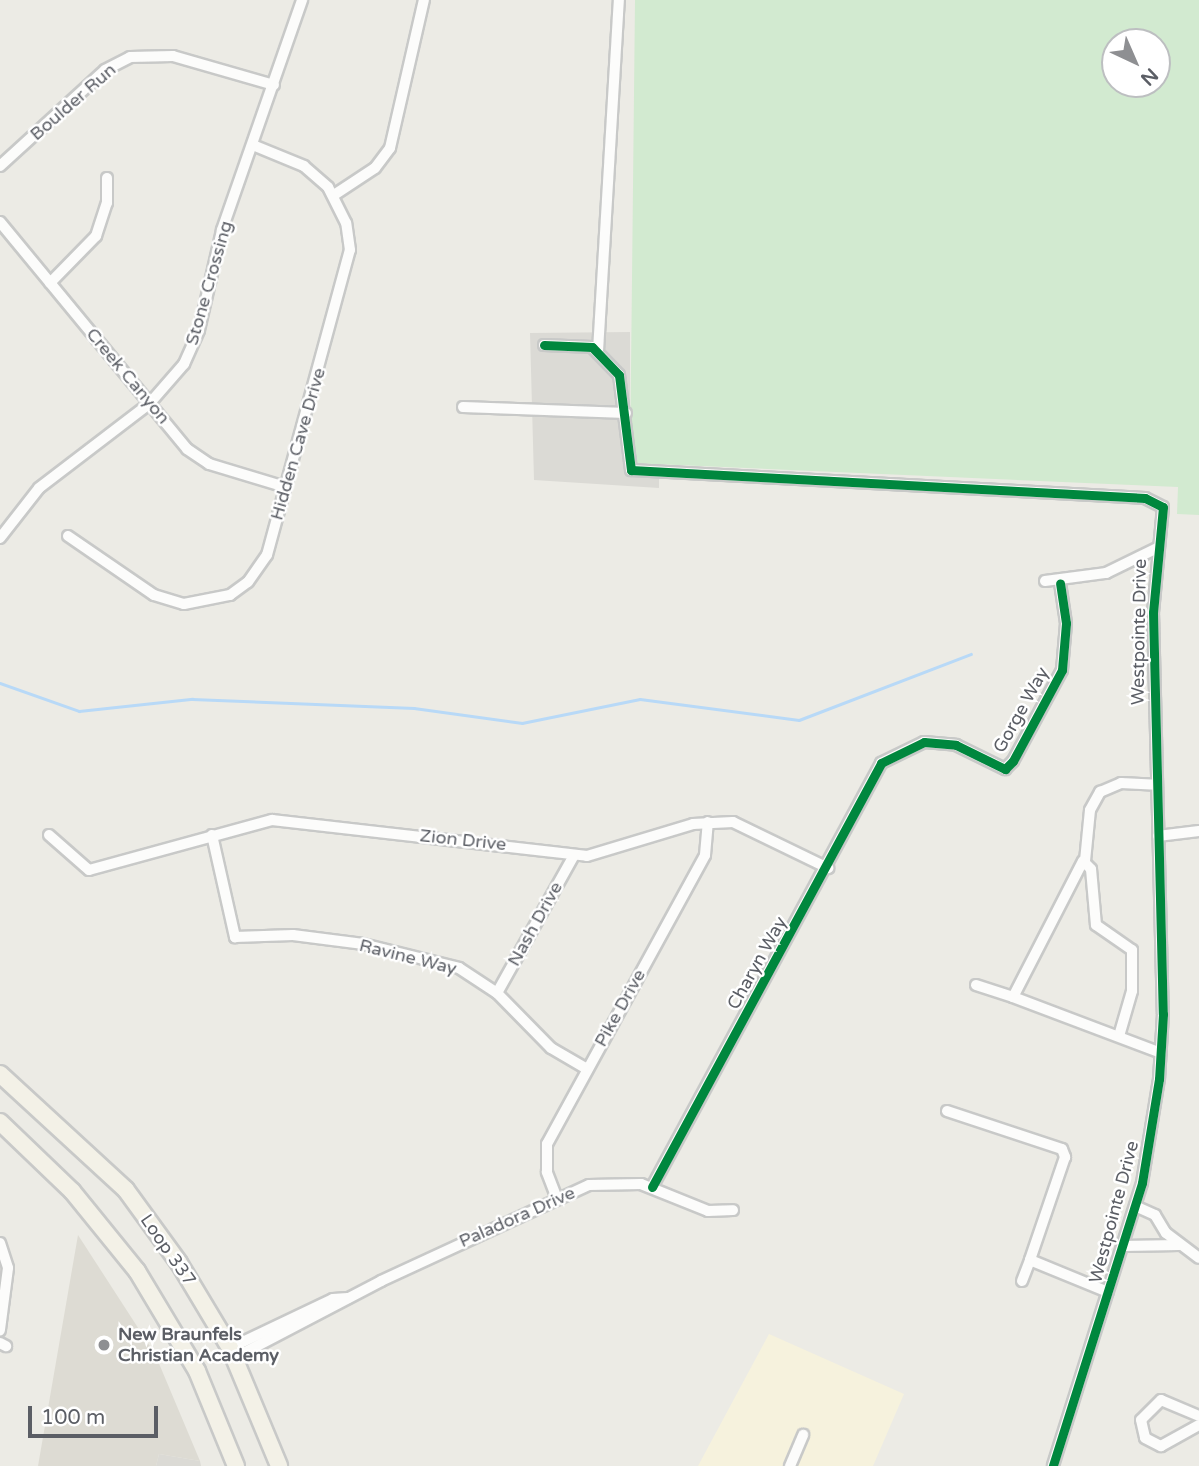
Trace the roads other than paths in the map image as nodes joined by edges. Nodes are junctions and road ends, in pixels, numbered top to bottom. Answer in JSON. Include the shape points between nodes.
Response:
{"nodes":[{"id":1,"x":302,"y":0,"type":"edge"},
{"id":2,"x":424,"y":0,"type":"edge"},
{"id":3,"x":619,"y":0,"type":"edge"},
{"id":4,"x":274,"y":85,"type":"junction"},
{"id":5,"x":255,"y":146,"type":"junction"},
{"id":6,"x":0,"y":166,"type":"edge"},
{"id":7,"x":107,"y":177,"type":"dead end"},
{"id":8,"x":334,"y":195,"type":"junction"},
{"id":9,"x":0,"y":222,"type":"edge"},
{"id":10,"x":50,"y":283,"type":"junction"},
{"id":11,"x":544,"y":345,"type":"dead end"},
{"id":12,"x":598,"y":351,"type":"junction"},
{"id":13,"x":150,"y":403,"type":"junction"},
{"id":14,"x":463,"y":407,"type":"dead end"},
{"id":15,"x":626,"y":413,"type":"junction"},
{"id":16,"x":285,"y":487,"type":"junction"},
{"id":17,"x":68,"y":536,"type":"dead end"},
{"id":18,"x":0,"y":538,"type":"edge"},
{"id":19,"x":1157,"y":548,"type":"junction"},
{"id":20,"x":1045,"y":581,"type":"dead end"},
{"id":21,"x":1060,"y":583,"type":"junction"},
{"id":22,"x":1005,"y":769,"type":"joint"},
{"id":23,"x":1156,"y":785,"type":"junction"},
{"id":24,"x":708,"y":822,"type":"junction"},
{"id":25,"x":1199,"y":831,"type":"edge"},
{"id":26,"x":49,"y":835,"type":"dead end"},
{"id":27,"x":212,"y":835,"type":"junction"},
{"id":28,"x":1158,"y":836,"type":"junction"},
{"id":29,"x":574,"y":855,"type":"junction"},
{"id":30,"x":1085,"y":861,"type":"junction"},
{"id":31,"x":828,"y":868,"type":"junction"},
{"id":32,"x":976,"y":985,"type":"dead end"},
{"id":33,"x":497,"y":993,"type":"junction"},
{"id":34,"x":1013,"y":997,"type":"junction"},
{"id":35,"x":1119,"y":1036,"type":"junction"},
{"id":36,"x":1161,"y":1052,"type":"junction"},
{"id":37,"x":587,"y":1069,"type":"junction"},
{"id":38,"x":0,"y":1074,"type":"edge"},
{"id":39,"x":947,"y":1111,"type":"dead end"},
{"id":40,"x":2,"y":1127,"type":"edge"},
{"id":41,"x":652,"y":1187,"type":"junction"},
{"id":42,"x":556,"y":1196,"type":"junction"},
{"id":43,"x":1135,"y":1206,"type":"junction"},
{"id":44,"x":733,"y":1210,"type":"dead end"},
{"id":45,"x":1163,"y":1228,"type":"junction"},
{"id":46,"x":0,"y":1243,"type":"edge"},
{"id":47,"x":1158,"y":1244,"type":"junction"},
{"id":48,"x":1179,"y":1245,"type":"junction"},
{"id":49,"x":1123,"y":1246,"type":"junction"},
{"id":50,"x":1199,"y":1258,"type":"edge"},
{"id":51,"x":1030,"y":1260,"type":"junction"},
{"id":52,"x":1022,"y":1281,"type":"dead end"},
{"id":53,"x":1108,"y":1292,"type":"junction"},
{"id":54,"x":164,"y":1312,"type":"junction"},
{"id":55,"x":0,"y":1330,"type":"edge"},
{"id":56,"x":232,"y":1353,"type":"junction"},
{"id":57,"x":1199,"y":1416,"type":"edge"},
{"id":58,"x":1199,"y":1425,"type":"edge"},
{"id":59,"x":803,"y":1435,"type":"dead end"},
{"id":60,"x":236,"y":1466,"type":"edge"},
{"id":61,"x":246,"y":1466,"type":"edge"},
{"id":62,"x":279,"y":1466,"type":"edge"},
{"id":63,"x":790,"y":1466,"type":"edge"},
{"id":64,"x":1054,"y":1466,"type":"edge"}],
"edges":[{"from":1,"to":4,"type":"street","name":"Stone Crossing"},
{"from":2,"to":8,"type":"street","via":[[390,148],[375,167]]},
{"from":3,"to":12,"type":"street"},
{"from":4,"to":5,"type":"street","name":"Stone Crossing"},
{"from":4,"to":6,"type":"street","name":"Boulder Run","via":[[162,54],[130,57],[105,70]]},
{"from":5,"to":8,"type":"street","name":"Hidden Cave Drive","via":[[304,166]]},
{"from":5,"to":13,"type":"street","name":"Stone Crossing","via":[[222,230],[194,342]]},
{"from":7,"to":10,"type":"street","via":[[107,203],[96,236]]},
{"from":8,"to":16,"type":"street","name":"Hidden Cave Drive","via":[[349,238],[347,270]]},
{"from":9,"to":10,"type":"street","name":"Creek Canyon"},
{"from":10,"to":13,"type":"street","name":"Creek Canyon"},
{"from":11,"to":12,"type":"street"},
{"from":12,"to":15,"type":"street","name":"Westpointe Drive","via":[[623,384]]},
{"from":13,"to":16,"type":"street","name":"Creek Canyon","via":[[199,458]]},
{"from":13,"to":18,"type":"street","name":"Stone Crossing","via":[[39,488]]},
{"from":14,"to":15,"type":"street"},
{"from":15,"to":19,"type":"street","name":"Westpointe Drive","via":[[626,463],[631,470],[1151,499],[1164,510]]},
{"from":16,"to":17,"type":"street","name":"Hidden Cave Drive","via":[[261,567],[214,602],[184,604],[154,595]]},
{"from":19,"to":21,"type":"street","via":[[1106,573]]},
{"from":19,"to":23,"type":"street","name":"Westpointe Drive"},
{"from":20,"to":21,"type":"street"},
{"from":21,"to":22,"type":"street","name":"Gorge Way","via":[[1066,623],[1062,670]]},
{"from":22,"to":31,"type":"street","name":"Charyn Way","via":[[948,743],[902,748],[873,774]]},
{"from":23,"to":28,"type":"street","name":"Westpointe Drive"},
{"from":23,"to":30,"type":"street","via":[[1121,783],[1100,792],[1090,810]]},
{"from":24,"to":29,"type":"street","name":"Zion Drive","via":[[616,852]]},
{"from":24,"to":31,"type":"street","name":"Zion Drive","via":[[741,823]]},
{"from":24,"to":37,"type":"street","name":"Pike Drive","via":[[705,855]]},
{"from":25,"to":28,"type":"street"},
{"from":26,"to":27,"type":"street","name":"Zion Drive","via":[[89,870]]},
{"from":27,"to":29,"type":"street","name":"Zion Drive","via":[[272,820]]},
{"from":27,"to":33,"type":"street","name":"Ravine Way","via":[[235,937],[293,935],[363,944],[450,964]]},
{"from":28,"to":36,"type":"street","name":"Westpointe Drive"},
{"from":29,"to":33,"type":"street","name":"Nash Drive"},
{"from":30,"to":34,"type":"street"},
{"from":30,"to":35,"type":"street","via":[[1091,869],[1096,925],[1132,950],[1132,991]]},
{"from":31,"to":41,"type":"street","name":"Charyn Way"},
{"from":32,"to":34,"type":"street"},
{"from":33,"to":37,"type":"street","name":"Ravine Way","via":[[551,1048]]},
{"from":34,"to":35,"type":"street"},
{"from":35,"to":36,"type":"street"},
{"from":36,"to":43,"type":"street","name":"Westpointe Drive"},
{"from":37,"to":42,"type":"street","name":"Pike Drive","via":[[547,1144],[547,1172]]},
{"from":38,"to":56,"type":"main road","name":"Loop 337","via":[[126,1190]]},
{"from":39,"to":51,"type":"street","via":[[1062,1149],[1065,1157]]},
{"from":40,"to":54,"type":"main road","name":"Loop 337","via":[[117,1243]]},
{"from":41,"to":42,"type":"street","name":"Paladora Drive","via":[[604,1182]]},
{"from":41,"to":44,"type":"street","name":"Paladora Drive","via":[[708,1211]]},
{"from":42,"to":56,"type":"street","name":"Paladora Drive"},
{"from":43,"to":45,"type":"street","via":[[1155,1214]]},
{"from":43,"to":49,"type":"street","name":"Westpointe Drive"},
{"from":45,"to":47,"type":"street"},
{"from":45,"to":48,"type":"street"},
{"from":46,"to":55,"type":"street","via":[[8,1279]]},
{"from":47,"to":48,"type":"street"},
{"from":47,"to":49,"type":"street","via":[[1144,1250]]},
{"from":48,"to":50,"type":"street"},
{"from":49,"to":53,"type":"street","name":"Westpointe Drive"},
{"from":51,"to":52,"type":"street"},
{"from":51,"to":53,"type":"street"},
{"from":53,"to":64,"type":"street","name":"Westpointe Drive"},
{"from":54,"to":60,"type":"main road","name":"Loop 337","via":[[215,1407]]},
{"from":54,"to":61,"type":"main road","via":[[196,1350]]},
{"from":56,"to":62,"type":"main road","name":"Loop 337"},
{"from":57,"to":58,"type":"street","via":[[1161,1400],[1140,1420],[1145,1437],[1161,1447]]},
{"from":59,"to":63,"type":"street"}]}
